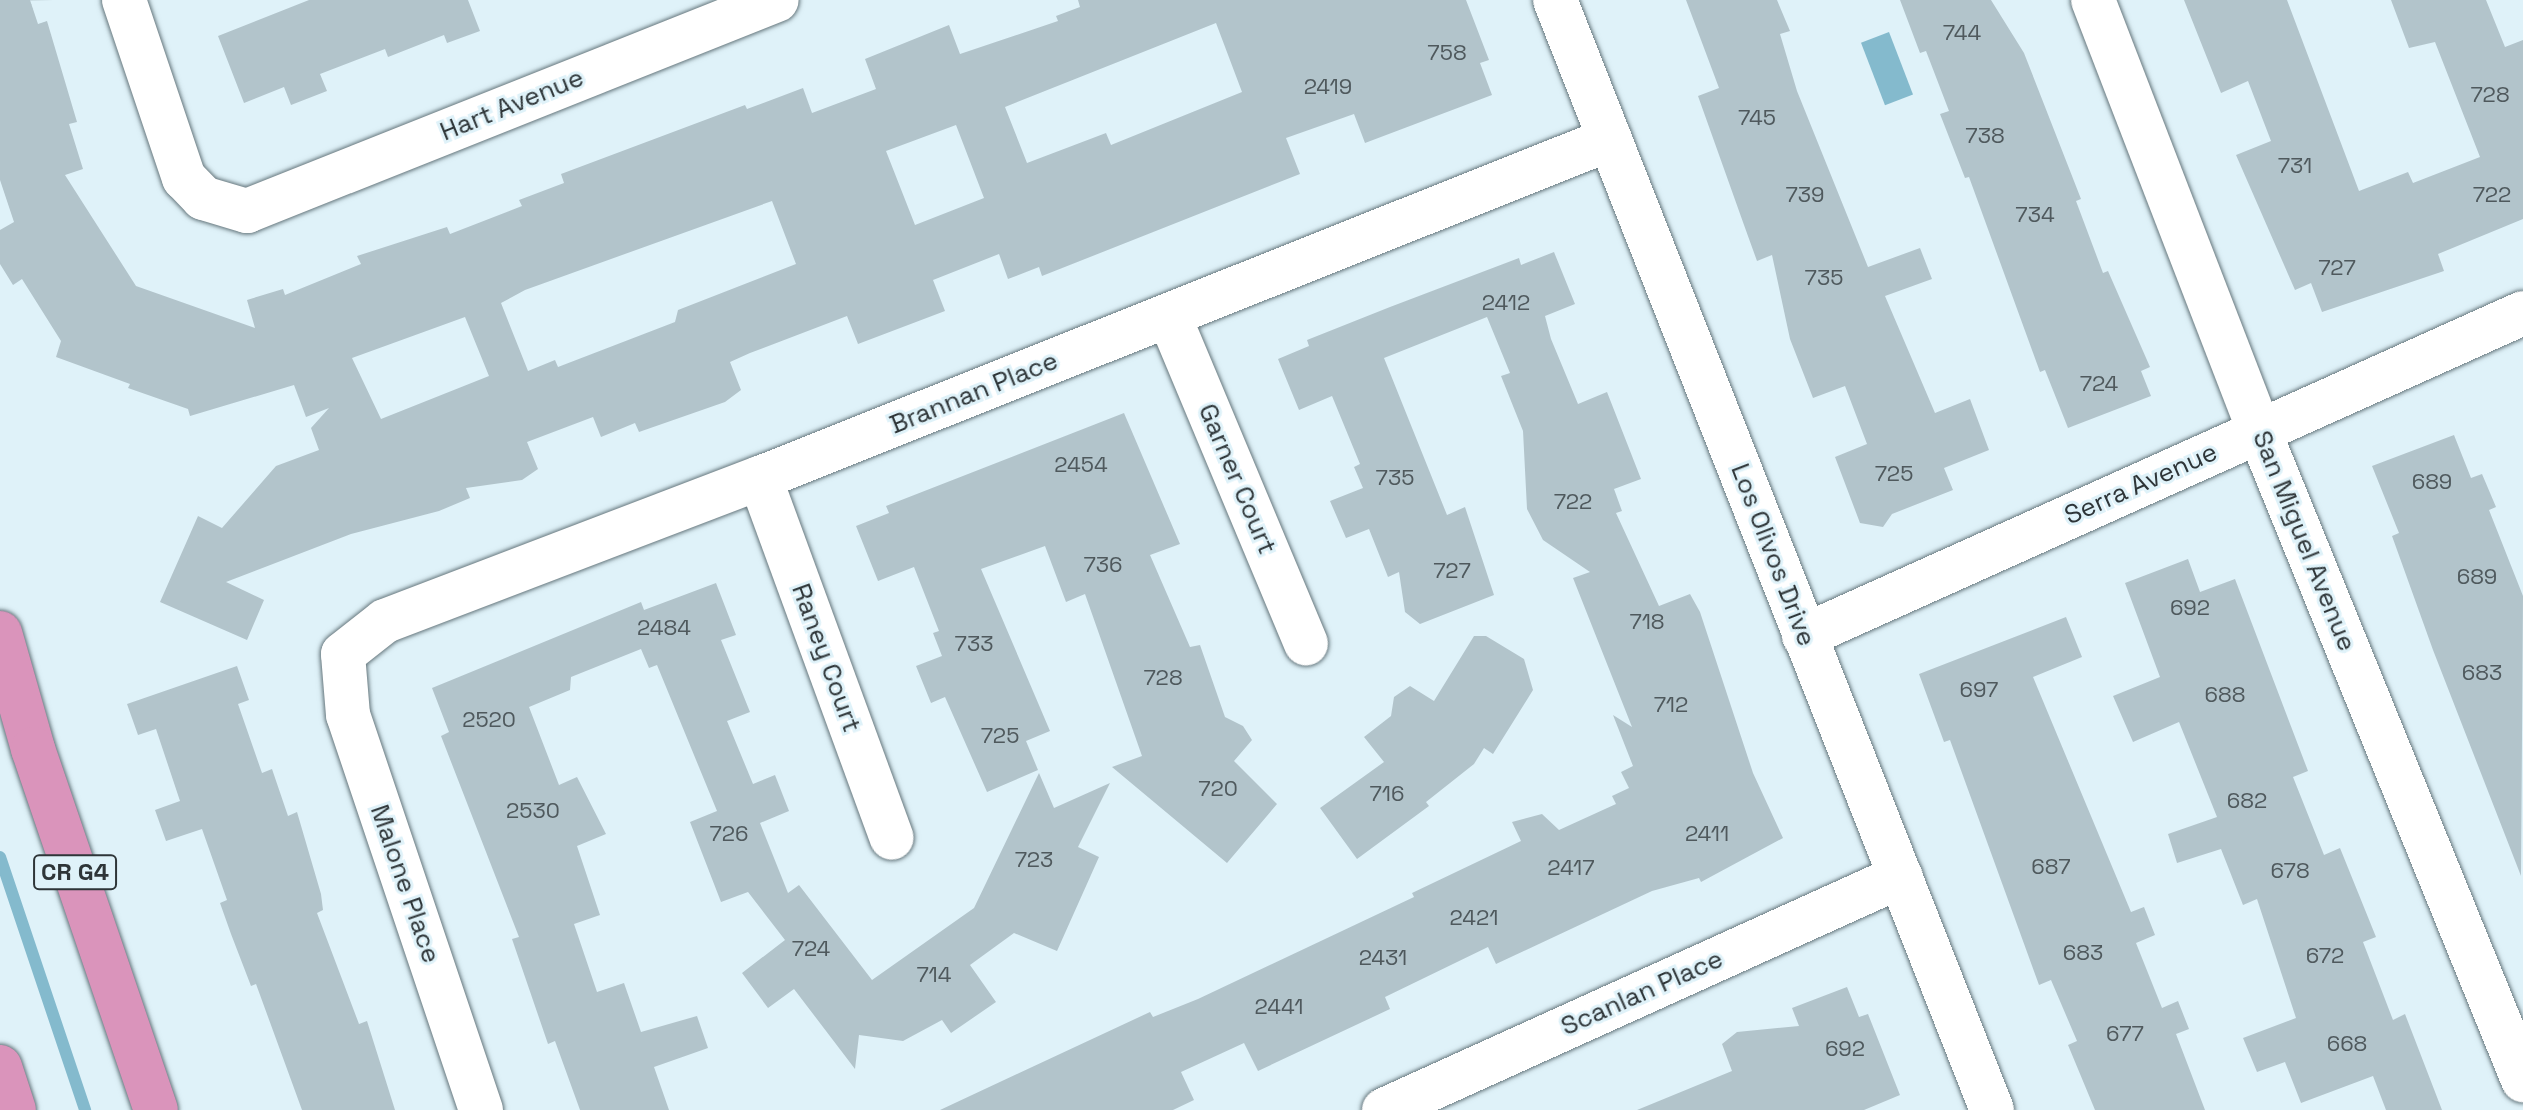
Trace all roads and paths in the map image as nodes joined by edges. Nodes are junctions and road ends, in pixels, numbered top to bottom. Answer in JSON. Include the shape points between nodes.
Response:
{"nodes":[{"id":1,"x":124,"y":0,"type":"edge"},
{"id":2,"x":777,"y":0,"type":"edge"},
{"id":3,"x":1555,"y":0,"type":"edge"},
{"id":4,"x":2093,"y":0,"type":"edge"},
{"id":5,"x":1610,"y":139,"type":"junction"},
{"id":6,"x":2523,"y":313,"type":"edge"},
{"id":7,"x":1169,"y":316,"type":"junction"},
{"id":8,"x":2259,"y":431,"type":"junction"},
{"id":9,"x":760,"y":478,"type":"junction"},
{"id":10,"x":0,"y":633,"type":"edge"},
{"id":11,"x":1804,"y":636,"type":"junction"},
{"id":12,"x":1306,"y":643,"type":"dead end"},
{"id":13,"x":343,"y":654,"type":"joint"},
{"id":14,"x":892,"y":838,"type":"dead end"},
{"id":15,"x":1901,"y":876,"type":"junction"},
{"id":16,"x":0,"y":1067,"type":"edge"},
{"id":17,"x":2523,"y":1080,"type":"edge"},
{"id":18,"x":14,"y":1110,"type":"edge"},
{"id":19,"x":156,"y":1110,"type":"edge"},
{"id":20,"x":481,"y":1110,"type":"edge"},
{"id":21,"x":1384,"y":1110,"type":"edge"},
{"id":22,"x":1992,"y":1110,"type":"edge"}],
"edges":[{"from":1,"to":2,"type":"street","name":"Hart Avenue","via":[[184,178],[203,198],[247,211]]},
{"from":3,"to":5,"type":"street","name":"Los Olivos Drive"},
{"from":4,"to":8,"type":"street","name":"San Miguel Avenue"},
{"from":5,"to":7,"type":"street","name":"Brannan Place"},
{"from":5,"to":11,"type":"street","name":"Los Olivos Drive"},
{"from":6,"to":8,"type":"street","name":"Serra Avenue"},
{"from":7,"to":9,"type":"street","name":"Brannan Place"},
{"from":7,"to":12,"type":"street","name":"Garner Court"},
{"from":8,"to":11,"type":"street","name":"Serra Avenue"},
{"from":8,"to":17,"type":"street","name":"San Miguel Avenue"},
{"from":9,"to":13,"type":"street","name":"Brannan Place","via":[[385,621]]},
{"from":9,"to":14,"type":"street","name":"Raney Court"},
{"from":10,"to":19,"type":"highway","number":"CR G4","via":[[33,749]]},
{"from":11,"to":15,"type":"street","name":"Los Olivos Drive"},
{"from":13,"to":20,"type":"street","name":"Malone Place","via":[[348,715]]},
{"from":15,"to":21,"type":"street","name":"Scanlan Place"},
{"from":15,"to":22,"type":"street","name":"Los Olivos Drive"},
{"from":16,"to":18,"type":"highway"}]}
